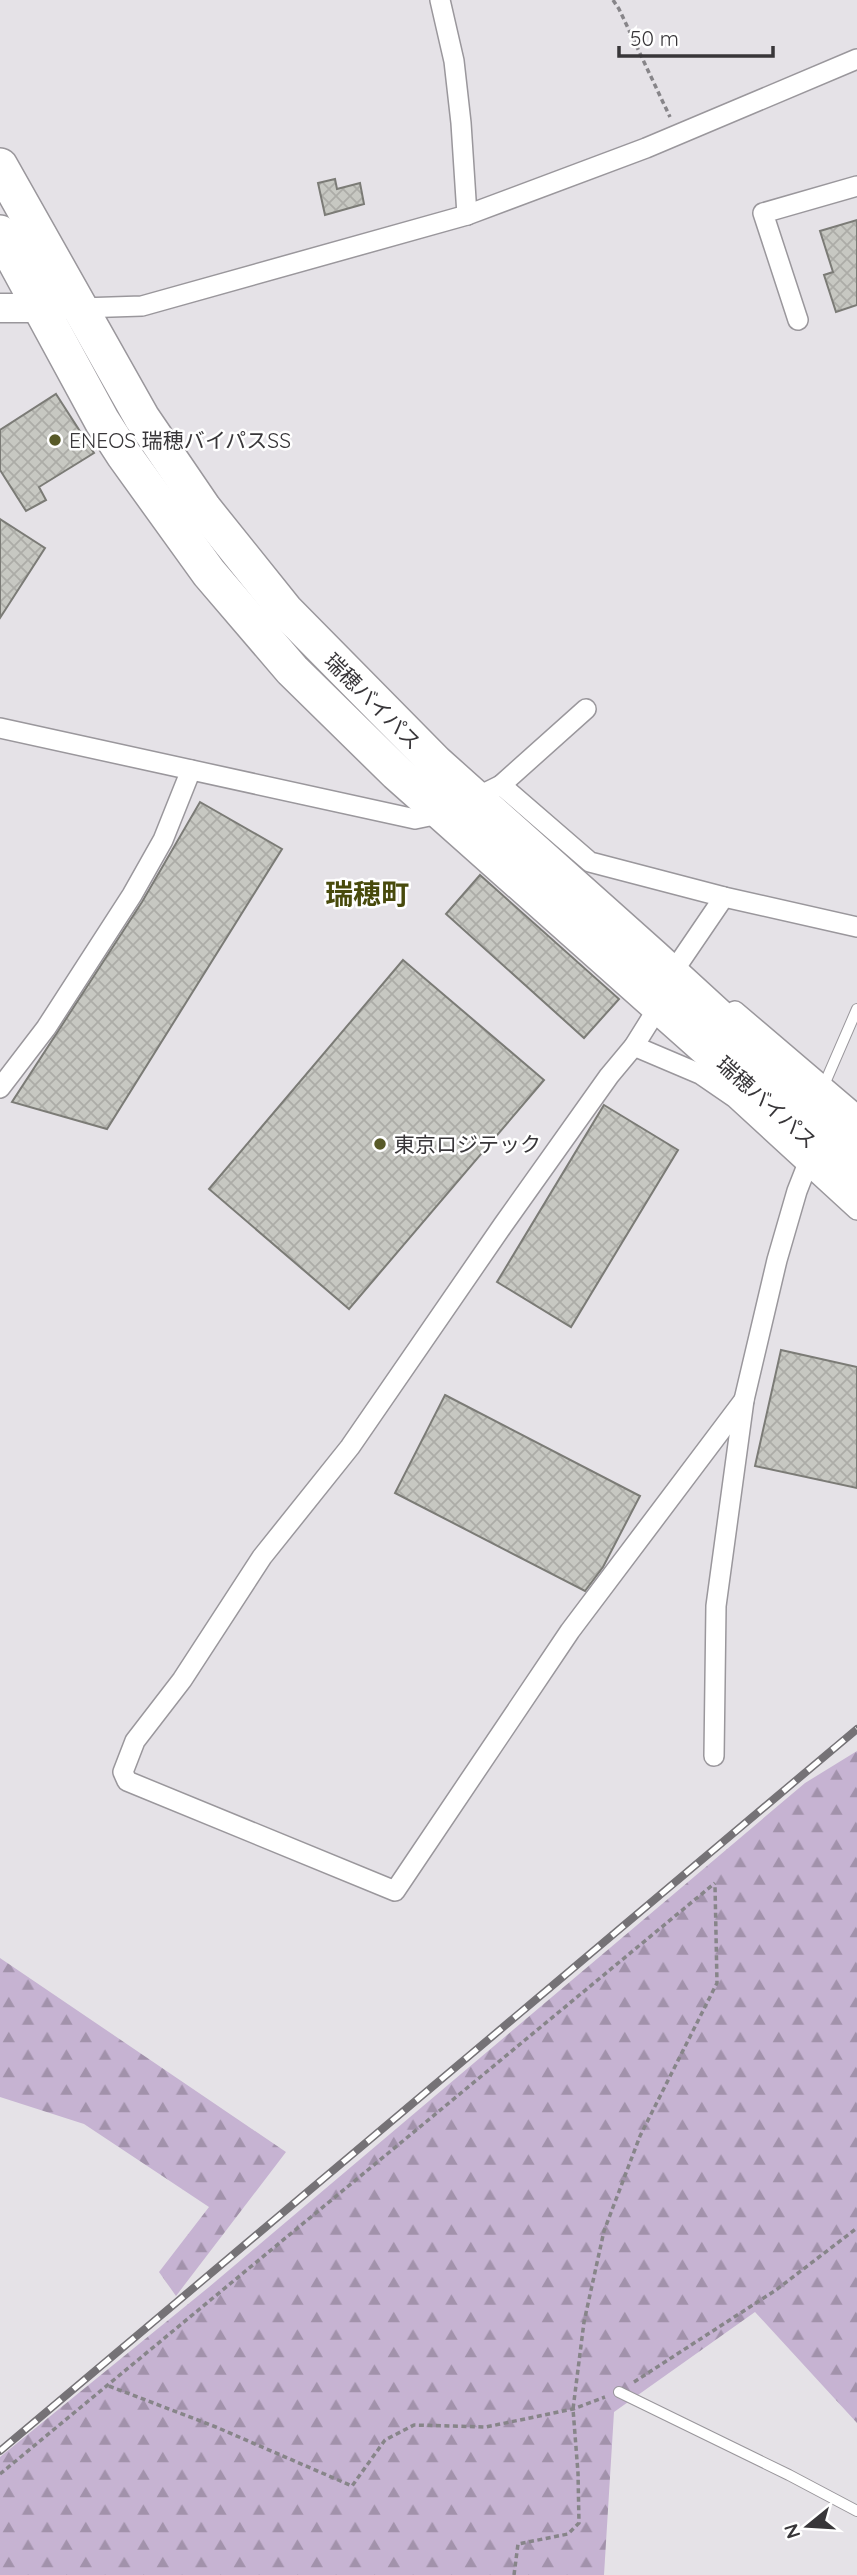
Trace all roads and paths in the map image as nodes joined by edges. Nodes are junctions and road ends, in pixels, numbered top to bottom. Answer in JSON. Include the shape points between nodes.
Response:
{"nodes":[{"id":1,"x":440,"y":0,"type":"edge"},
{"id":2,"x":612,"y":0,"type":"edge"},
{"id":3,"x":857,"y":59,"type":"edge"},
{"id":4,"x":678,"y":135,"type":"junction"},
{"id":5,"x":0,"y":166,"type":"edge"},
{"id":6,"x":857,"y":186,"type":"edge"},
{"id":7,"x":467,"y":215,"type":"junction"},
{"id":8,"x":0,"y":233,"type":"edge"},
{"id":9,"x":40,"y":307,"type":"junction"},
{"id":10,"x":0,"y":308,"type":"edge"},
{"id":11,"x":80,"y":309,"type":"junction"},
{"id":12,"x":798,"y":320,"type":"dead end"},
{"id":13,"x":586,"y":709,"type":"dead end"},
{"id":14,"x":0,"y":729,"type":"edge"},
{"id":15,"x":191,"y":770,"type":"junction"},
{"id":16,"x":488,"y":791,"type":"junction"},
{"id":17,"x":444,"y":813,"type":"junction"},
{"id":18,"x":724,"y":897,"type":"junction"},
{"id":19,"x":857,"y":927,"type":"edge"},
{"id":20,"x":665,"y":961,"type":"junction"},
{"id":21,"x":659,"y":1006,"type":"junction"},
{"id":22,"x":857,"y":1009,"type":"edge"},
{"id":23,"x":634,"y":1046,"type":"junction"},
{"id":24,"x":824,"y":1085,"type":"junction"},
{"id":25,"x":0,"y":1088,"type":"edge"},
{"id":26,"x":857,"y":1115,"type":"edge"},
{"id":27,"x":857,"y":1144,"type":"edge"},
{"id":28,"x":808,"y":1163,"type":"junction"},
{"id":29,"x":857,"y":1182,"type":"edge"},
{"id":30,"x":857,"y":1210,"type":"edge"},
{"id":31,"x":744,"y":1399,"type":"junction"},
{"id":32,"x":713,"y":1756,"type":"dead end"},
{"id":33,"x":857,"y":2228,"type":"edge"},
{"id":34,"x":109,"y":2386,"type":"junction"},
{"id":35,"x":619,"y":2392,"type":"junction"},
{"id":36,"x":573,"y":2409,"type":"junction"},
{"id":37,"x":0,"y":2474,"type":"edge"},
{"id":38,"x":857,"y":2511,"type":"edge"},
{"id":39,"x":514,"y":2575,"type":"edge"}],
"edges":[{"from":1,"to":7,"type":"street","via":[[454,61]]},
{"from":2,"to":4,"type":"path"},
{"from":3,"to":4,"type":"street"},
{"from":4,"to":7,"type":"street"},
{"from":5,"to":11,"type":"highway","name":"瑞穂バイパス"},
{"from":6,"to":12,"type":"street","via":[[763,213]]},
{"from":7,"to":11,"type":"street","via":[[142,306]]},
{"from":8,"to":9,"type":"highway","name":"瑞穂バイパス"},
{"from":9,"to":10,"type":"street"},
{"from":9,"to":11,"type":"street"},
{"from":9,"to":17,"type":"highway","name":"瑞穂バイパス","via":[[102,421],[209,573],[292,670]]},
{"from":11,"to":16,"type":"highway","name":"瑞穂バイパス","via":[[142,418],[257,576],[319,647],[436,763]]},
{"from":13,"to":16,"type":"street"},
{"from":14,"to":15,"type":"street"},
{"from":15,"to":17,"type":"street","via":[[415,820]]},
{"from":15,"to":25,"type":"street","via":[[163,840],[132,895],[46,1028]]},
{"from":16,"to":17,"type":"street"},
{"from":16,"to":18,"type":"street","via":[[590,862]]},
{"from":16,"to":20,"type":"highway","name":"瑞穂バイパス"},
{"from":17,"to":21,"type":"highway","name":"瑞穂バイパス"},
{"from":18,"to":19,"type":"street"},
{"from":18,"to":20,"type":"street"},
{"from":20,"to":24,"type":"street"},
{"from":20,"to":27,"type":"highway","name":"瑞穂バイパス"},
{"from":21,"to":23,"type":"street"},
{"from":21,"to":29,"type":"highway","name":"瑞穂バイパス"},
{"from":22,"to":24,"type":"lane"},
{"from":23,"to":28,"type":"street","via":[[700,1074],[735,1098]]},
{"from":23,"to":31,"type":"street","via":[[349,1447],[262,1557],[182,1680],[135,1741],[123,1772],[127,1781],[395,1891],[570,1631]]},
{"from":24,"to":26,"type":"street"},
{"from":28,"to":30,"type":"street"},
{"from":28,"to":31,"type":"street","via":[[777,1260]]},
{"from":31,"to":32,"type":"street","via":[[716,1606]]},
{"from":33,"to":35,"type":"path","via":[[776,2290]]},
{"from":34,"to":36,"type":"path","via":[[352,2486],[385,2440],[414,2425],[486,2427]]},
{"from":34,"to":36,"type":"path","via":[[715,1883],[717,1983],[640,2136],[604,2231],[583,2322]]},
{"from":34,"to":37,"type":"path"},
{"from":35,"to":36,"type":"path"},
{"from":35,"to":38,"type":"lane"},
{"from":36,"to":39,"type":"path","via":[[579,2523],[568,2534],[518,2543]]}]}
